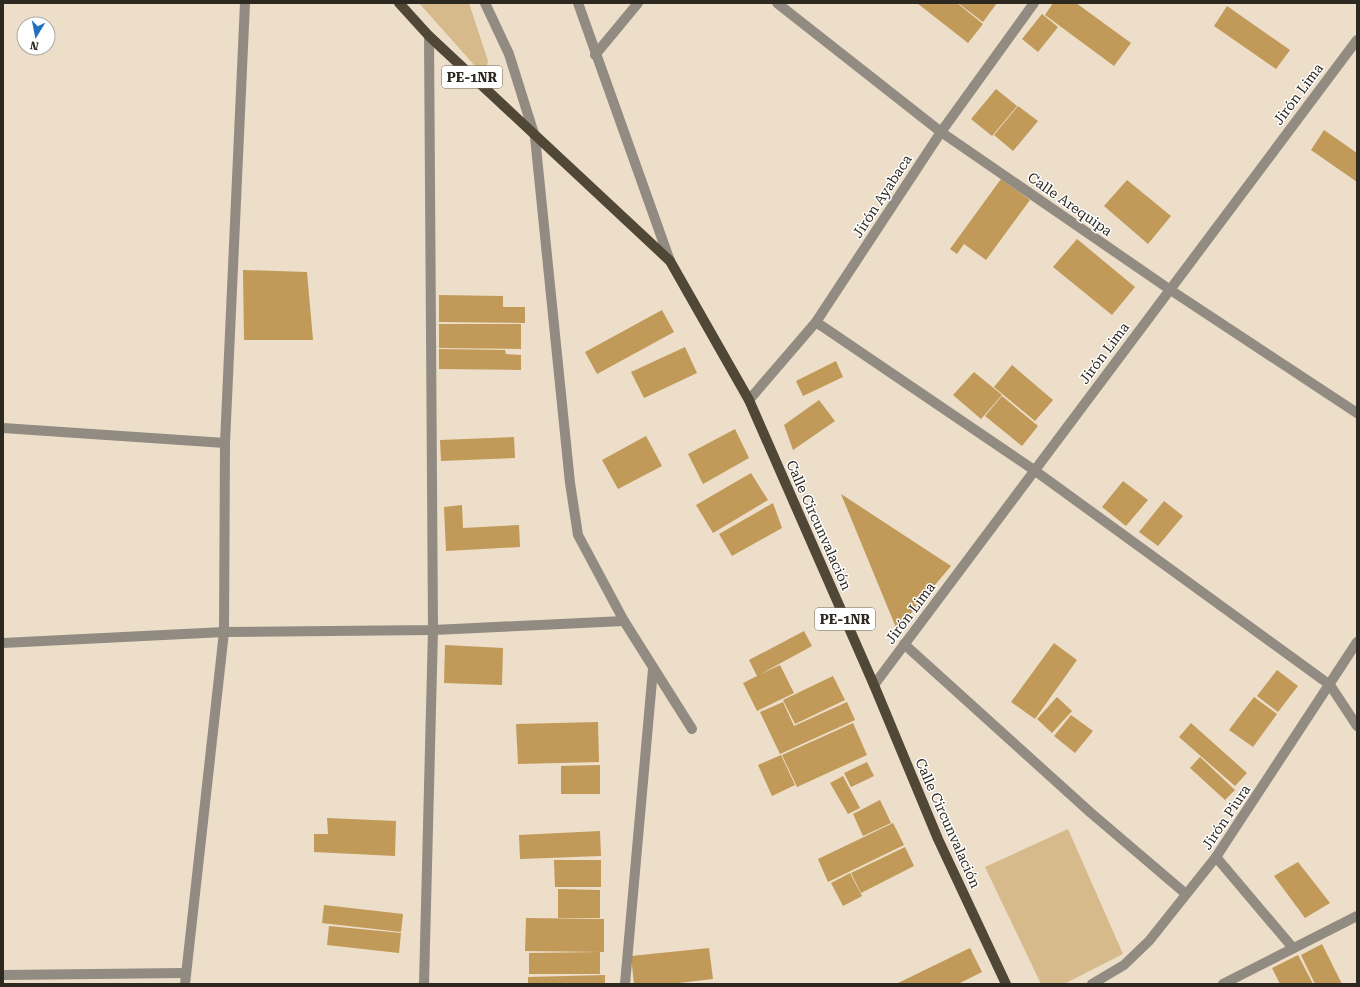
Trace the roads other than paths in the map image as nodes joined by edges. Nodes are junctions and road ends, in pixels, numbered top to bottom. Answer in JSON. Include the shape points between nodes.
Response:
{"nodes":[{"id":1,"x":245,"y":3,"type":"edge"},
{"id":2,"x":399,"y":3,"type":"edge"},
{"id":3,"x":485,"y":3,"type":"edge"},
{"id":4,"x":578,"y":3,"type":"edge"},
{"id":5,"x":638,"y":3,"type":"edge"},
{"id":6,"x":778,"y":3,"type":"edge"},
{"id":7,"x":1034,"y":3,"type":"edge"},
{"id":8,"x":429,"y":36,"type":"junction"},
{"id":9,"x":1357,"y":40,"type":"edge"},
{"id":10,"x":595,"y":55,"type":"junction"},
{"id":11,"x":941,"y":132,"type":"junction"},
{"id":12,"x":535,"y":137,"type":"junction"},
{"id":13,"x":670,"y":261,"type":"junction"},
{"id":14,"x":1169,"y":289,"type":"junction"},
{"id":15,"x":816,"y":322,"type":"junction"},
{"id":16,"x":749,"y":400,"type":"junction"},
{"id":17,"x":1357,"y":413,"type":"edge"},
{"id":18,"x":3,"y":428,"type":"edge"},
{"id":19,"x":226,"y":443,"type":"junction"},
{"id":20,"x":1034,"y":470,"type":"junction"},
{"id":21,"x":624,"y":621,"type":"junction"},
{"id":22,"x":433,"y":630,"type":"junction"},
{"id":23,"x":224,"y":632,"type":"junction"},
{"id":24,"x":3,"y":642,"type":"edge"},
{"id":25,"x":1357,"y":642,"type":"edge"},
{"id":26,"x":904,"y":644,"type":"junction"},
{"id":27,"x":653,"y":670,"type":"junction"},
{"id":28,"x":874,"y":685,"type":"junction"},
{"id":29,"x":1330,"y":685,"type":"junction"},
{"id":30,"x":1357,"y":726,"type":"edge"},
{"id":31,"x":692,"y":729,"type":"dead end"},
{"id":32,"x":1216,"y":857,"type":"junction"},
{"id":33,"x":1186,"y":894,"type":"junction"},
{"id":34,"x":1357,"y":916,"type":"edge"},
{"id":35,"x":1293,"y":948,"type":"junction"},
{"id":36,"x":186,"y":973,"type":"junction"},
{"id":37,"x":3,"y":975,"type":"edge"},
{"id":38,"x":185,"y":984,"type":"edge"},
{"id":39,"x":424,"y":984,"type":"edge"},
{"id":40,"x":625,"y":984,"type":"edge"},
{"id":41,"x":1006,"y":984,"type":"edge"},
{"id":42,"x":1092,"y":984,"type":"edge"},
{"id":43,"x":1223,"y":984,"type":"edge"}],
"edges":[{"from":1,"to":19,"type":"street"},
{"from":2,"to":8,"type":"main road","number":"PE-1NR"},
{"from":3,"to":12,"type":"street","via":[[509,54]]},
{"from":4,"to":10,"type":"street"},
{"from":5,"to":10,"type":"street"},
{"from":6,"to":11,"type":"street","name":"Calle Arequipa"},
{"from":7,"to":11,"type":"street","name":"Jirón Ayabaca"},
{"from":8,"to":12,"type":"main road","number":"PE-1NR"},
{"from":8,"to":22,"type":"street"},
{"from":9,"to":14,"type":"street","name":"Jirón Lima"},
{"from":10,"to":13,"type":"street"},
{"from":11,"to":14,"type":"street","name":"Calle Arequipa"},
{"from":11,"to":15,"type":"street","name":"Jirón Ayabaca"},
{"from":12,"to":13,"type":"main road","number":"PE-1NR"},
{"from":12,"to":21,"type":"street","via":[[570,483],[578,535]]},
{"from":13,"to":16,"type":"main road","name":"Calle Circunvalación","number":"PE-1NR"},
{"from":14,"to":17,"type":"street","name":"Calle Arequipa"},
{"from":14,"to":20,"type":"street","name":"Jirón Lima"},
{"from":15,"to":16,"type":"street","name":"Jirón Ayabaca"},
{"from":15,"to":20,"type":"street"},
{"from":16,"to":28,"type":"main road","name":"Calle Circunvalación","number":"PE-1NR"},
{"from":18,"to":19,"type":"street"},
{"from":19,"to":23,"type":"street"},
{"from":20,"to":26,"type":"street","name":"Jirón Lima"},
{"from":20,"to":29,"type":"street"},
{"from":21,"to":22,"type":"street"},
{"from":21,"to":27,"type":"street"},
{"from":22,"to":23,"type":"street"},
{"from":22,"to":39,"type":"street"},
{"from":23,"to":24,"type":"street"},
{"from":23,"to":36,"type":"street"},
{"from":25,"to":29,"type":"street","name":"Jirón Piura"},
{"from":26,"to":28,"type":"street","name":"Jirón Lima"},
{"from":26,"to":33,"type":"street"},
{"from":27,"to":31,"type":"street"},
{"from":27,"to":40,"type":"street"},
{"from":28,"to":41,"type":"main road","name":"Calle Circunvalación","number":"PE-1NR","via":[[938,839]]},
{"from":29,"to":30,"type":"street"},
{"from":29,"to":32,"type":"street","name":"Jirón Piura"},
{"from":32,"to":33,"type":"street","name":"Jirón Piura"},
{"from":32,"to":35,"type":"street"},
{"from":33,"to":42,"type":"street","name":"Jirón Piura","via":[[1149,941],[1124,965]]},
{"from":34,"to":35,"type":"street"},
{"from":35,"to":43,"type":"street"},
{"from":36,"to":37,"type":"street"},
{"from":36,"to":38,"type":"street"}]}
